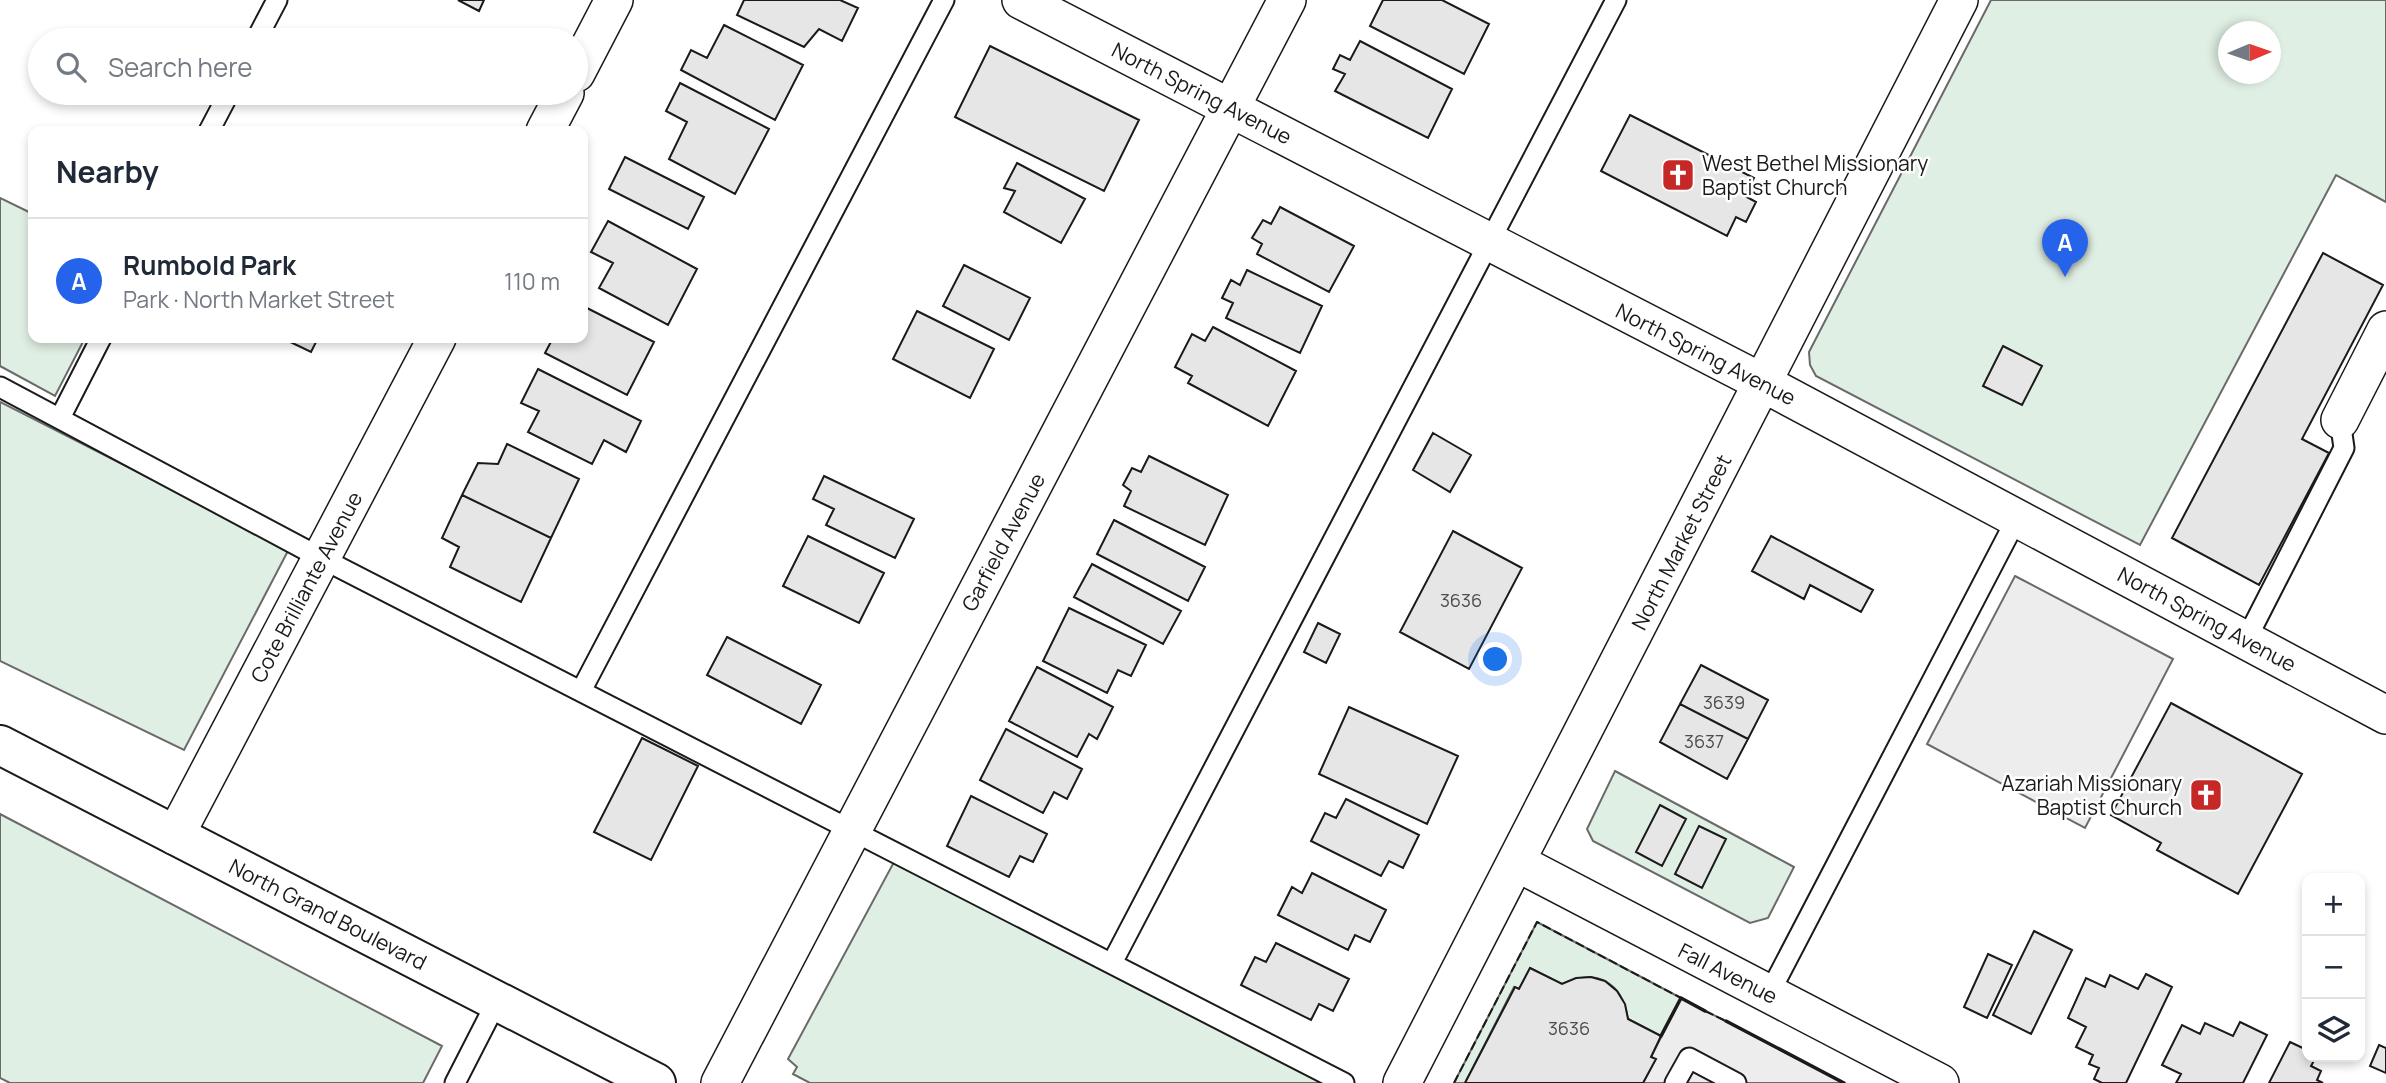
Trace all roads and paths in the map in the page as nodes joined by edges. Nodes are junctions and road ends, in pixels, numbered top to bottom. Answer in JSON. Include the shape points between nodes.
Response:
{"nodes":[{"id":1,"x":277,"y":0,"type":"edge"},
{"id":2,"x":614,"y":0,"type":"edge"},
{"id":3,"x":944,"y":0,"type":"edge"},
{"id":4,"x":1021,"y":0,"type":"edge"},
{"id":5,"x":1287,"y":0,"type":"edge"},
{"id":6,"x":1616,"y":0,"type":"edge"},
{"id":7,"x":1959,"y":0,"type":"edge"},
{"id":8,"x":262,"y":28,"type":"edge"},
{"id":9,"x":588,"y":50,"type":"edge"},
{"id":10,"x":223,"y":105,"type":"edge"},
{"id":11,"x":559,"y":105,"type":"edge"},
{"id":12,"x":1231,"y":108,"type":"junction"},
{"id":13,"x":212,"y":126,"type":"edge"},
{"id":14,"x":548,"y":126,"type":"edge"},
{"id":15,"x":1490,"y":242,"type":"junction"},
{"id":16,"x":2386,"y":330,"type":"edge"},
{"id":17,"x":98,"y":343,"type":"edge"},
{"id":18,"x":434,"y":343,"type":"edge"},
{"id":19,"x":2376,"y":376,"type":"edge"},
{"id":20,"x":1763,"y":383,"type":"junction"},
{"id":21,"x":0,"y":387,"type":"edge"},
{"id":22,"x":60,"y":418,"type":"junction"},
{"id":23,"x":2340,"y":419,"type":"joint"},
{"id":24,"x":2017,"y":518,"type":"junction"},
{"id":25,"x":321,"y":558,"type":"junction"},
{"id":26,"x":2246,"y":640,"type":"junction"},
{"id":27,"x":581,"y":691,"type":"junction"},
{"id":28,"x":2386,"y":715,"type":"edge"},
{"id":29,"x":0,"y":746,"type":"edge"},
{"id":30,"x":853,"y":829,"type":"junction"},
{"id":31,"x":175,"y":836,"type":"junction"},
{"id":32,"x":1516,"y":862,"type":"junction"},
{"id":33,"x":1112,"y":963,"type":"junction"},
{"id":34,"x":1769,"y":994,"type":"junction"},
{"id":35,"x":497,"y":1001,"type":"junction"},
{"id":36,"x":455,"y":1083,"type":"edge"},
{"id":37,"x":656,"y":1083,"type":"edge"},
{"id":38,"x":720,"y":1083,"type":"edge"},
{"id":39,"x":1344,"y":1083,"type":"edge"},
{"id":40,"x":1402,"y":1083,"type":"edge"},
{"id":41,"x":1675,"y":1083,"type":"edge"},
{"id":42,"x":1736,"y":1083,"type":"edge"},
{"id":43,"x":1940,"y":1083,"type":"edge"}],
"edges":[{"from":1,"to":8,"type":"lane"},
{"from":2,"to":9,"type":"street"},
{"from":3,"to":27,"type":"lane"},
{"from":4,"to":12,"type":"street","name":"North Spring Avenue"},
{"from":5,"to":12,"type":"street","name":"Garfield Avenue"},
{"from":6,"to":15,"type":"lane"},
{"from":7,"to":20,"type":"street","name":"North Market Street"},
{"from":10,"to":13,"type":"lane"},
{"from":11,"to":14,"type":"street"},
{"from":12,"to":15,"type":"street","name":"North Spring Avenue"},
{"from":12,"to":30,"type":"street","name":"Garfield Avenue"},
{"from":15,"to":20,"type":"street","name":"North Spring Avenue"},
{"from":15,"to":33,"type":"lane"},
{"from":16,"to":19,"type":"street"},
{"from":17,"to":22,"type":"lane"},
{"from":18,"to":25,"type":"street","name":"Cote Brilliante Avenue"},
{"from":19,"to":23,"type":"street"},
{"from":20,"to":24,"type":"street","name":"North Spring Avenue"},
{"from":20,"to":32,"type":"street","name":"North Market Street"},
{"from":21,"to":22,"type":"lane"},
{"from":22,"to":25,"type":"lane"},
{"from":23,"to":26,"type":"lane","via":[[2344,448]]},
{"from":24,"to":26,"type":"street","name":"North Spring Avenue"},
{"from":24,"to":34,"type":"lane"},
{"from":25,"to":27,"type":"lane"},
{"from":25,"to":31,"type":"street","name":"Cote Brilliante Avenue"},
{"from":26,"to":28,"type":"street","name":"North Spring Avenue"},
{"from":27,"to":30,"type":"lane"},
{"from":29,"to":31,"type":"main road","name":"North Grand Boulevard"},
{"from":30,"to":33,"type":"lane"},
{"from":30,"to":38,"type":"street","name":"Garfield Avenue"},
{"from":31,"to":35,"type":"main road","name":"North Grand Boulevard"},
{"from":32,"to":34,"type":"street","name":"Fall Avenue"},
{"from":32,"to":40,"type":"street","name":"North Market Street"},
{"from":33,"to":39,"type":"lane"},
{"from":34,"to":43,"type":"street","name":"Fall Avenue"},
{"from":35,"to":36,"type":"lane"},
{"from":35,"to":37,"type":"main road","name":"North Grand Boulevard"},
{"from":41,"to":42,"type":"lane","via":[[1689,1058]]}]}
